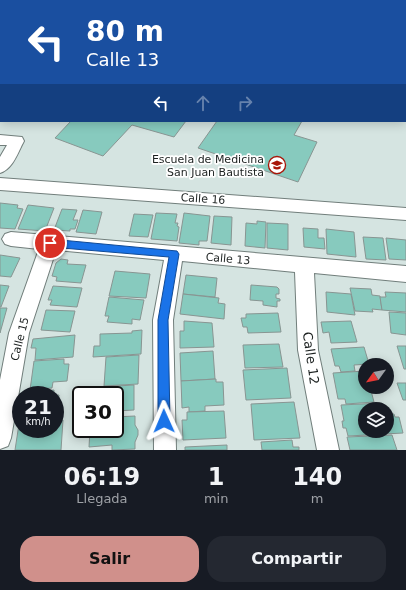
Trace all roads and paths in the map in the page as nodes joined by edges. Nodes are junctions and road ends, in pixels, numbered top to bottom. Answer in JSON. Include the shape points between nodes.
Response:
{"nodes":[{"id":1,"x":0,"y":140,"type":"edge"},
{"id":2,"x":0,"y":167,"type":"edge"},
{"id":3,"x":0,"y":184,"type":"edge"},
{"id":4,"x":406,"y":214,"type":"edge"},
{"id":5,"x":11,"y":239,"type":"dead end"},
{"id":6,"x":50,"y":243,"type":"junction"},
{"id":7,"x":174,"y":254,"type":"junction"},
{"id":8,"x":304,"y":265,"type":"junction"},
{"id":9,"x":406,"y":274,"type":"edge"},
{"id":10,"x":0,"y":438,"type":"edge"},
{"id":11,"x":164,"y":450,"type":"edge"},
{"id":12,"x":328,"y":450,"type":"edge"}],
"edges":[{"from":1,"to":2,"type":"street","via":[[17,140]]},
{"from":3,"to":4,"type":"street","name":"Calle 16"},
{"from":5,"to":6,"type":"street","name":"Calle 13"},
{"from":6,"to":7,"type":"street","name":"Calle 13"},
{"from":6,"to":10,"type":"street","name":"Calle 15","via":[[19,333]]},
{"from":7,"to":8,"type":"street","name":"Calle 13"},
{"from":7,"to":11,"type":"street","via":[[163,320]]},
{"from":8,"to":9,"type":"street","name":"Calle 13"},
{"from":8,"to":12,"type":"street","name":"Calle 12","via":[[308,350]]}]}
